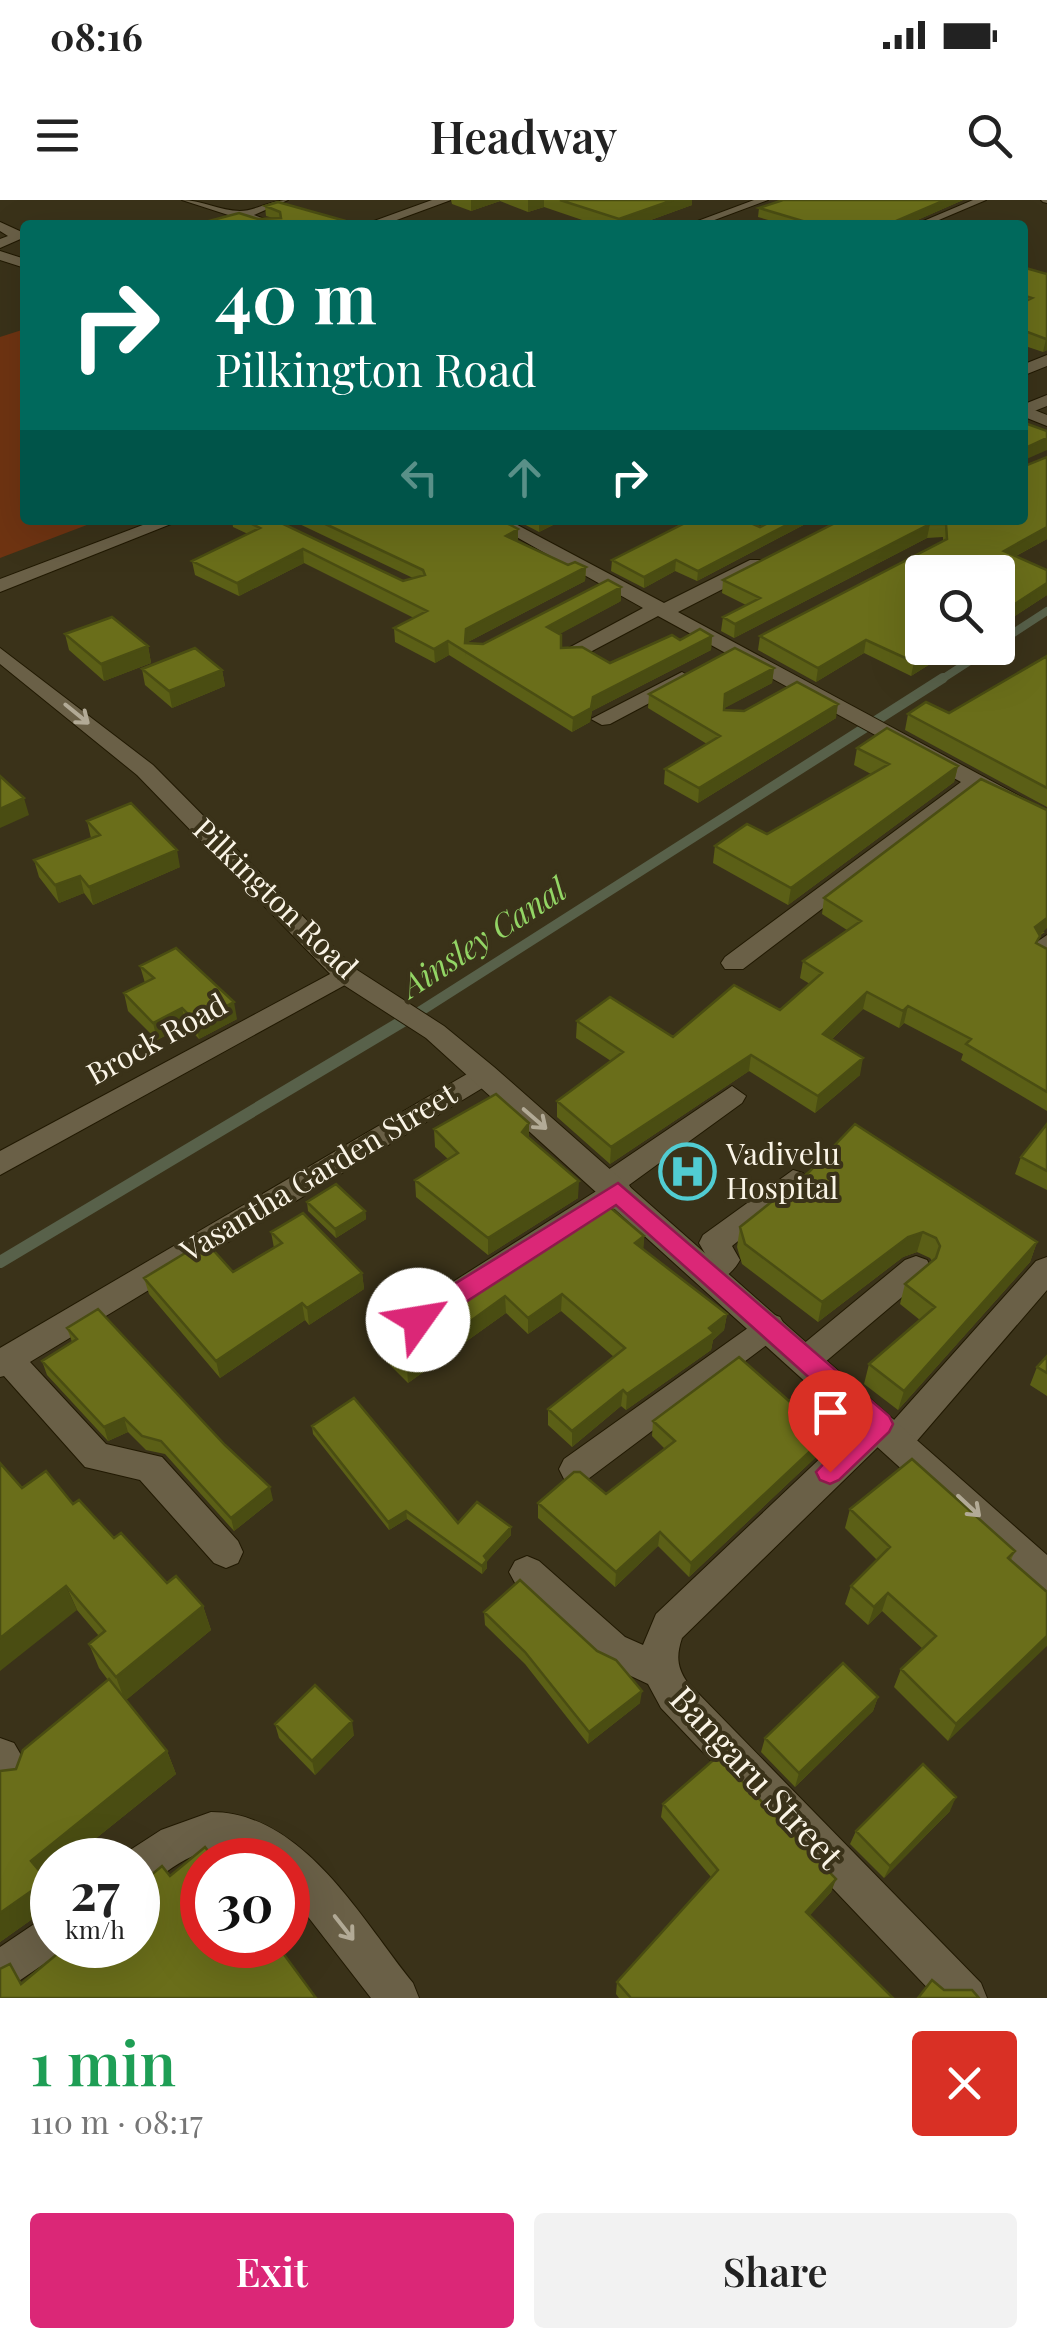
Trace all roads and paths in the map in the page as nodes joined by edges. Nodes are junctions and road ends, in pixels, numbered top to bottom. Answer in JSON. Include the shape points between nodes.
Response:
{"nodes":[{"id":1,"x":188,"y":200,"type":"edge"},
{"id":2,"x":282,"y":200,"type":"edge"},
{"id":3,"x":445,"y":200,"type":"edge"},
{"id":4,"x":764,"y":200,"type":"edge"},
{"id":5,"x":980,"y":200,"type":"edge"},
{"id":6,"x":241,"y":216,"type":"junction"},
{"id":7,"x":255,"y":220,"type":"edge"},
{"id":8,"x":385,"y":220,"type":"edge"},
{"id":9,"x":706,"y":220,"type":"edge"},
{"id":10,"x":931,"y":220,"type":"edge"},
{"id":11,"x":0,"y":226,"type":"edge"},
{"id":12,"x":0,"y":244,"type":"edge"},
{"id":13,"x":159,"y":525,"type":"edge"},
{"id":14,"x":503,"y":525,"type":"edge"},
{"id":15,"x":779,"y":553,"type":"edge"},
{"id":16,"x":0,"y":586,"type":"edge"},
{"id":17,"x":662,"y":610,"type":"junction"},
{"id":18,"x":0,"y":654,"type":"edge"},
{"id":19,"x":570,"y":655,"type":"edge"},
{"id":20,"x":727,"y":655,"type":"junction"},
{"id":21,"x":794,"y":684,"type":"junction"},
{"id":22,"x":766,"y":699,"type":"edge"},
{"id":23,"x":602,"y":719,"type":"dead end"},
{"id":24,"x":978,"y":780,"type":"junction"},
{"id":25,"x":1045,"y":816,"type":"edge"},
{"id":26,"x":734,"y":963,"type":"dead end"},
{"id":27,"x":345,"y":974,"type":"junction"},
{"id":28,"x":484,"y":1074,"type":"junction"},
{"id":29,"x":732,"y":1096,"type":"dead end"},
{"id":30,"x":0,"y":1164,"type":"edge"},
{"id":31,"x":793,"y":1182,"type":"edge"},
{"id":32,"x":613,"y":1188,"type":"junction"},
{"id":33,"x":916,"y":1268,"type":"dead end"},
{"id":34,"x":1047,"y":1269,"type":"edge"},
{"id":35,"x":708,"y":1273,"type":"junction"},
{"id":36,"x":418,"y":1320,"type":"edge"},
{"id":37,"x":768,"y":1326,"type":"junction"},
{"id":38,"x":806,"y":1360,"type":"junction"},
{"id":39,"x":4,"y":1362,"type":"edge"},
{"id":40,"x":888,"y":1432,"type":"junction"},
{"id":41,"x":576,"y":1469,"type":"edge"},
{"id":42,"x":226,"y":1552,"type":"dead end"},
{"id":43,"x":527,"y":1572,"type":"dead end"},
{"id":44,"x":1047,"y":1578,"type":"edge"},
{"id":45,"x":659,"y":1671,"type":"junction"},
{"id":46,"x":181,"y":1838,"type":"edge"},
{"id":47,"x":247,"y":1838,"type":"edge"},
{"id":48,"x":310,"y":1889,"type":"edge"},
{"id":49,"x":30,"y":1950,"type":"edge"},
{"id":50,"x":0,"y":1973,"type":"edge"},
{"id":51,"x":398,"y":1998,"type":"edge"},
{"id":52,"x":966,"y":1998,"type":"edge"}],
"edges":[{"from":1,"to":6,"type":"street"},
{"from":2,"to":6,"type":"street"},
{"from":3,"to":8,"type":"street"},
{"from":4,"to":9,"type":"lane"},
{"from":5,"to":10,"type":"lane"},
{"from":6,"to":7,"type":"street"},
{"from":11,"to":12,"type":"street","via":[[19,236]]},
{"from":13,"to":16,"type":"street"},
{"from":14,"to":17,"type":"street","via":[[600,585]]},
{"from":15,"to":17,"type":"street"},
{"from":17,"to":19,"type":"street"},
{"from":17,"to":20,"type":"street"},
{"from":18,"to":27,"type":"street","name":"Pilkington Road","one_way":true,"via":[[145,770]]},
{"from":20,"to":21,"type":"street"},
{"from":20,"to":23,"type":"street"},
{"from":21,"to":22,"type":"street"},
{"from":21,"to":24,"type":"street"},
{"from":24,"to":25,"type":"street"},
{"from":24,"to":26,"type":"street"},
{"from":27,"to":28,"type":"street","name":"Pilkington Road","via":[[435,1032]]},
{"from":27,"to":30,"type":"street","name":"Brock Road"},
{"from":28,"to":32,"type":"street","name":"Pilkington Road","one_way":true},
{"from":28,"to":39,"type":"street","name":"Vasantha Garden Street"},
{"from":29,"to":32,"type":"street"},
{"from":31,"to":35,"type":"street","via":[[714,1243],[725,1260]]},
{"from":32,"to":35,"type":"street","name":"Pilkington Road"},
{"from":32,"to":36,"type":"street"},
{"from":33,"to":38,"type":"street"},
{"from":34,"to":40,"type":"street","name":"Bangaru Street"},
{"from":35,"to":37,"type":"street","name":"Pilkington Road"},
{"from":37,"to":38,"type":"street","name":"Pilkington Road"},
{"from":37,"to":41,"type":"street"},
{"from":38,"to":40,"type":"street","name":"Pilkington Road"},
{"from":39,"to":42,"type":"street","via":[[97,1457],[150,1467]]},
{"from":40,"to":44,"type":"street","name":"Pilkington Road","one_way":true},
{"from":40,"to":45,"type":"street","name":"Bangaru Street","via":[[669,1626],[656,1652]]},
{"from":43,"to":45,"type":"street","via":[[612,1648]]},
{"from":45,"to":52,"type":"street","name":"Bangaru Street","via":[[674,1695]]},
{"from":46,"to":47,"type":"street","via":[[203,1832]]},
{"from":48,"to":51,"type":"street","one_way":true},
{"from":49,"to":50,"type":"street"}]}
